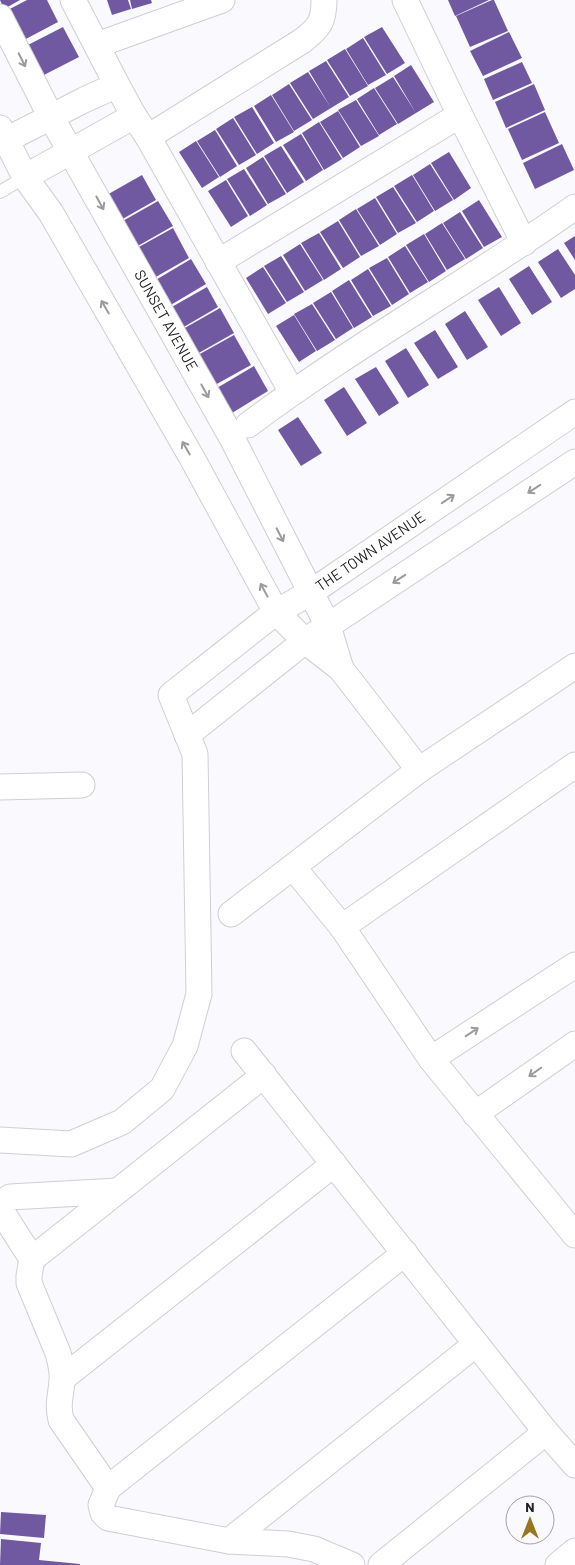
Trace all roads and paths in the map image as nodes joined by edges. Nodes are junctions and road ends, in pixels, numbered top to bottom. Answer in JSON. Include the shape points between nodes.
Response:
{"nodes":[{"id":1,"x":73,"y":0,"type":"edge"},
{"id":2,"x":222,"y":0,"type":"edge"},
{"id":3,"x":324,"y":0,"type":"edge"},
{"id":4,"x":405,"y":0,"type":"edge"},
{"id":5,"x":0,"y":17,"type":"edge"},
{"id":6,"x":97,"y":45,"type":"junction"},
{"id":7,"x":118,"y":85,"type":"junction"},
{"id":8,"x":460,"y":115,"type":"junction"},
{"id":9,"x":134,"y":116,"type":"junction"},
{"id":10,"x":51,"y":117,"type":"junction"},
{"id":11,"x":2,"y":137,"type":"edge"},
{"id":12,"x":148,"y":137,"type":"junction"},
{"id":13,"x":71,"y":152,"type":"junction"},
{"id":14,"x":25,"y":178,"type":"junction"},
{"id":15,"x":0,"y":192,"type":"edge"},
{"id":16,"x":575,"y":207,"type":"edge"},
{"id":17,"x":524,"y":243,"type":"junction"},
{"id":18,"x":218,"y":262,"type":"junction"},
{"id":19,"x":292,"y":392,"type":"junction"},
{"id":20,"x":575,"y":412,"type":"edge"},
{"id":21,"x":248,"y":425,"type":"dead end"},
{"id":22,"x":575,"y":462,"type":"edge"},
{"id":23,"x":310,"y":593,"type":"junction"},
{"id":24,"x":276,"y":612,"type":"junction"},
{"id":25,"x":328,"y":626,"type":"junction"},
{"id":26,"x":305,"y":641,"type":"junction"},
{"id":27,"x":575,"y":666,"type":"edge"},
{"id":28,"x":341,"y":669,"type":"junction"},
{"id":29,"x":187,"y":735,"type":"junction"},
{"id":30,"x":575,"y":764,"type":"edge"},
{"id":31,"x":420,"y":770,"type":"junction"},
{"id":32,"x":82,"y":785,"type":"dead end"},
{"id":33,"x":0,"y":787,"type":"edge"},
{"id":34,"x":293,"y":867,"type":"junction"},
{"id":35,"x":231,"y":914,"type":"dead end"},
{"id":36,"x":342,"y":926,"type":"junction"},
{"id":37,"x":575,"y":965,"type":"edge"},
{"id":38,"x":575,"y":1044,"type":"edge"},
{"id":39,"x":244,"y":1051,"type":"dead end"},
{"id":40,"x":431,"y":1059,"type":"junction"},
{"id":41,"x":264,"y":1076,"type":"junction"},
{"id":42,"x":475,"y":1114,"type":"junction"},
{"id":43,"x":0,"y":1140,"type":"edge"},
{"id":44,"x":334,"y":1164,"type":"junction"},
{"id":45,"x":118,"y":1191,"type":"junction"},
{"id":46,"x":575,"y":1235,"type":"edge"},
{"id":47,"x":404,"y":1253,"type":"junction"},
{"id":48,"x":32,"y":1259,"type":"junction"},
{"id":49,"x":476,"y":1344,"type":"junction"},
{"id":50,"x":63,"y":1378,"type":"junction"},
{"id":51,"x":546,"y":1432,"type":"junction"},
{"id":52,"x":575,"y":1465,"type":"edge"},
{"id":53,"x":108,"y":1488,"type":"junction"},
{"id":54,"x":229,"y":1541,"type":"junction"},
{"id":55,"x":575,"y":1551,"type":"edge"},
{"id":56,"x":352,"y":1565,"type":"edge"},
{"id":57,"x":380,"y":1565,"type":"edge"},
{"id":58,"x":558,"y":1565,"type":"edge"}],
"edges":[{"from":1,"to":6,"type":"street"},
{"from":2,"to":6,"type":"street"},
{"from":3,"to":12,"type":"street","via":[[323,19],[302,41]]},
{"from":4,"to":8,"type":"street"},
{"from":5,"to":10,"type":"street","name":"SUNSET AVENUE","one_way":true},
{"from":6,"to":7,"type":"street"},
{"from":7,"to":9,"type":"street"},
{"from":7,"to":10,"type":"street"},
{"from":8,"to":17,"type":"street"},
{"from":8,"to":18,"type":"street"},
{"from":9,"to":12,"type":"street"},
{"from":9,"to":13,"type":"street"},
{"from":10,"to":11,"type":"street"},
{"from":10,"to":13,"type":"street","name":"SUNSET AVENUE"},
{"from":11,"to":14,"type":"street"},
{"from":12,"to":18,"type":"street"},
{"from":13,"to":14,"type":"street"},
{"from":13,"to":23,"type":"street","name":"SUNSET AVENUE","one_way":true,"via":[[232,438]]},
{"from":14,"to":15,"type":"lane"},
{"from":24,"to":14,"type":"street","one_way":true,"via":[[56,221]]},
{"from":16,"to":17,"type":"street"},
{"from":17,"to":19,"type":"street"},
{"from":18,"to":19,"type":"street"},
{"from":19,"to":21,"type":"street"},
{"from":23,"to":20,"type":"street","name":"THE TOWN AVENUE","one_way":true},
{"from":22,"to":25,"type":"street","one_way":true},
{"from":23,"to":24,"type":"street","name":"THE TOWN AVENUE"},
{"from":23,"to":25,"type":"street","name":"SUNSET AVENUE"},
{"from":24,"to":26,"type":"street"},
{"from":24,"to":29,"type":"street","name":"THE TOWN AVENUE","via":[[170,695]]},
{"from":25,"to":26,"type":"street"},
{"from":25,"to":28,"type":"street","name":"SUNSET AVENUE"},
{"from":26,"to":28,"type":"street"},
{"from":26,"to":29,"type":"street"},
{"from":27,"to":31,"type":"street"},
{"from":28,"to":31,"type":"street"},
{"from":29,"to":43,"type":"street","via":[[195,754],[199,994],[185,1046],[162,1089],[122,1122],[71,1144]]},
{"from":30,"to":36,"type":"street"},
{"from":31,"to":34,"type":"street"},
{"from":32,"to":33,"type":"street"},
{"from":34,"to":35,"type":"street"},
{"from":34,"to":36,"type":"street"},
{"from":36,"to":40,"type":"street"},
{"from":40,"to":37,"type":"street","one_way":true},
{"from":38,"to":42,"type":"street","one_way":true},
{"from":39,"to":41,"type":"street"},
{"from":40,"to":42,"type":"street"},
{"from":41,"to":44,"type":"street"},
{"from":41,"to":45,"type":"street"},
{"from":42,"to":46,"type":"street"},
{"from":44,"to":47,"type":"street"},
{"from":44,"to":50,"type":"street"},
{"from":45,"to":48,"type":"street"},
{"from":45,"to":48,"type":"street","via":[[10,1197],[3,1202],[2,1212]]},
{"from":47,"to":49,"type":"street"},
{"from":47,"to":53,"type":"street"},
{"from":48,"to":50,"type":"street","via":[[29,1283],[58,1353]]},
{"from":49,"to":51,"type":"street"},
{"from":49,"to":54,"type":"street"},
{"from":50,"to":53,"type":"street","via":[[58,1408],[61,1420]]},
{"from":51,"to":52,"type":"street"},
{"from":51,"to":57,"type":"street"},
{"from":53,"to":54,"type":"street","via":[[100,1506],[108,1518]]},
{"from":54,"to":56,"type":"street","via":[[288,1544],[314,1549]]},
{"from":55,"to":58,"type":"street"}]}
